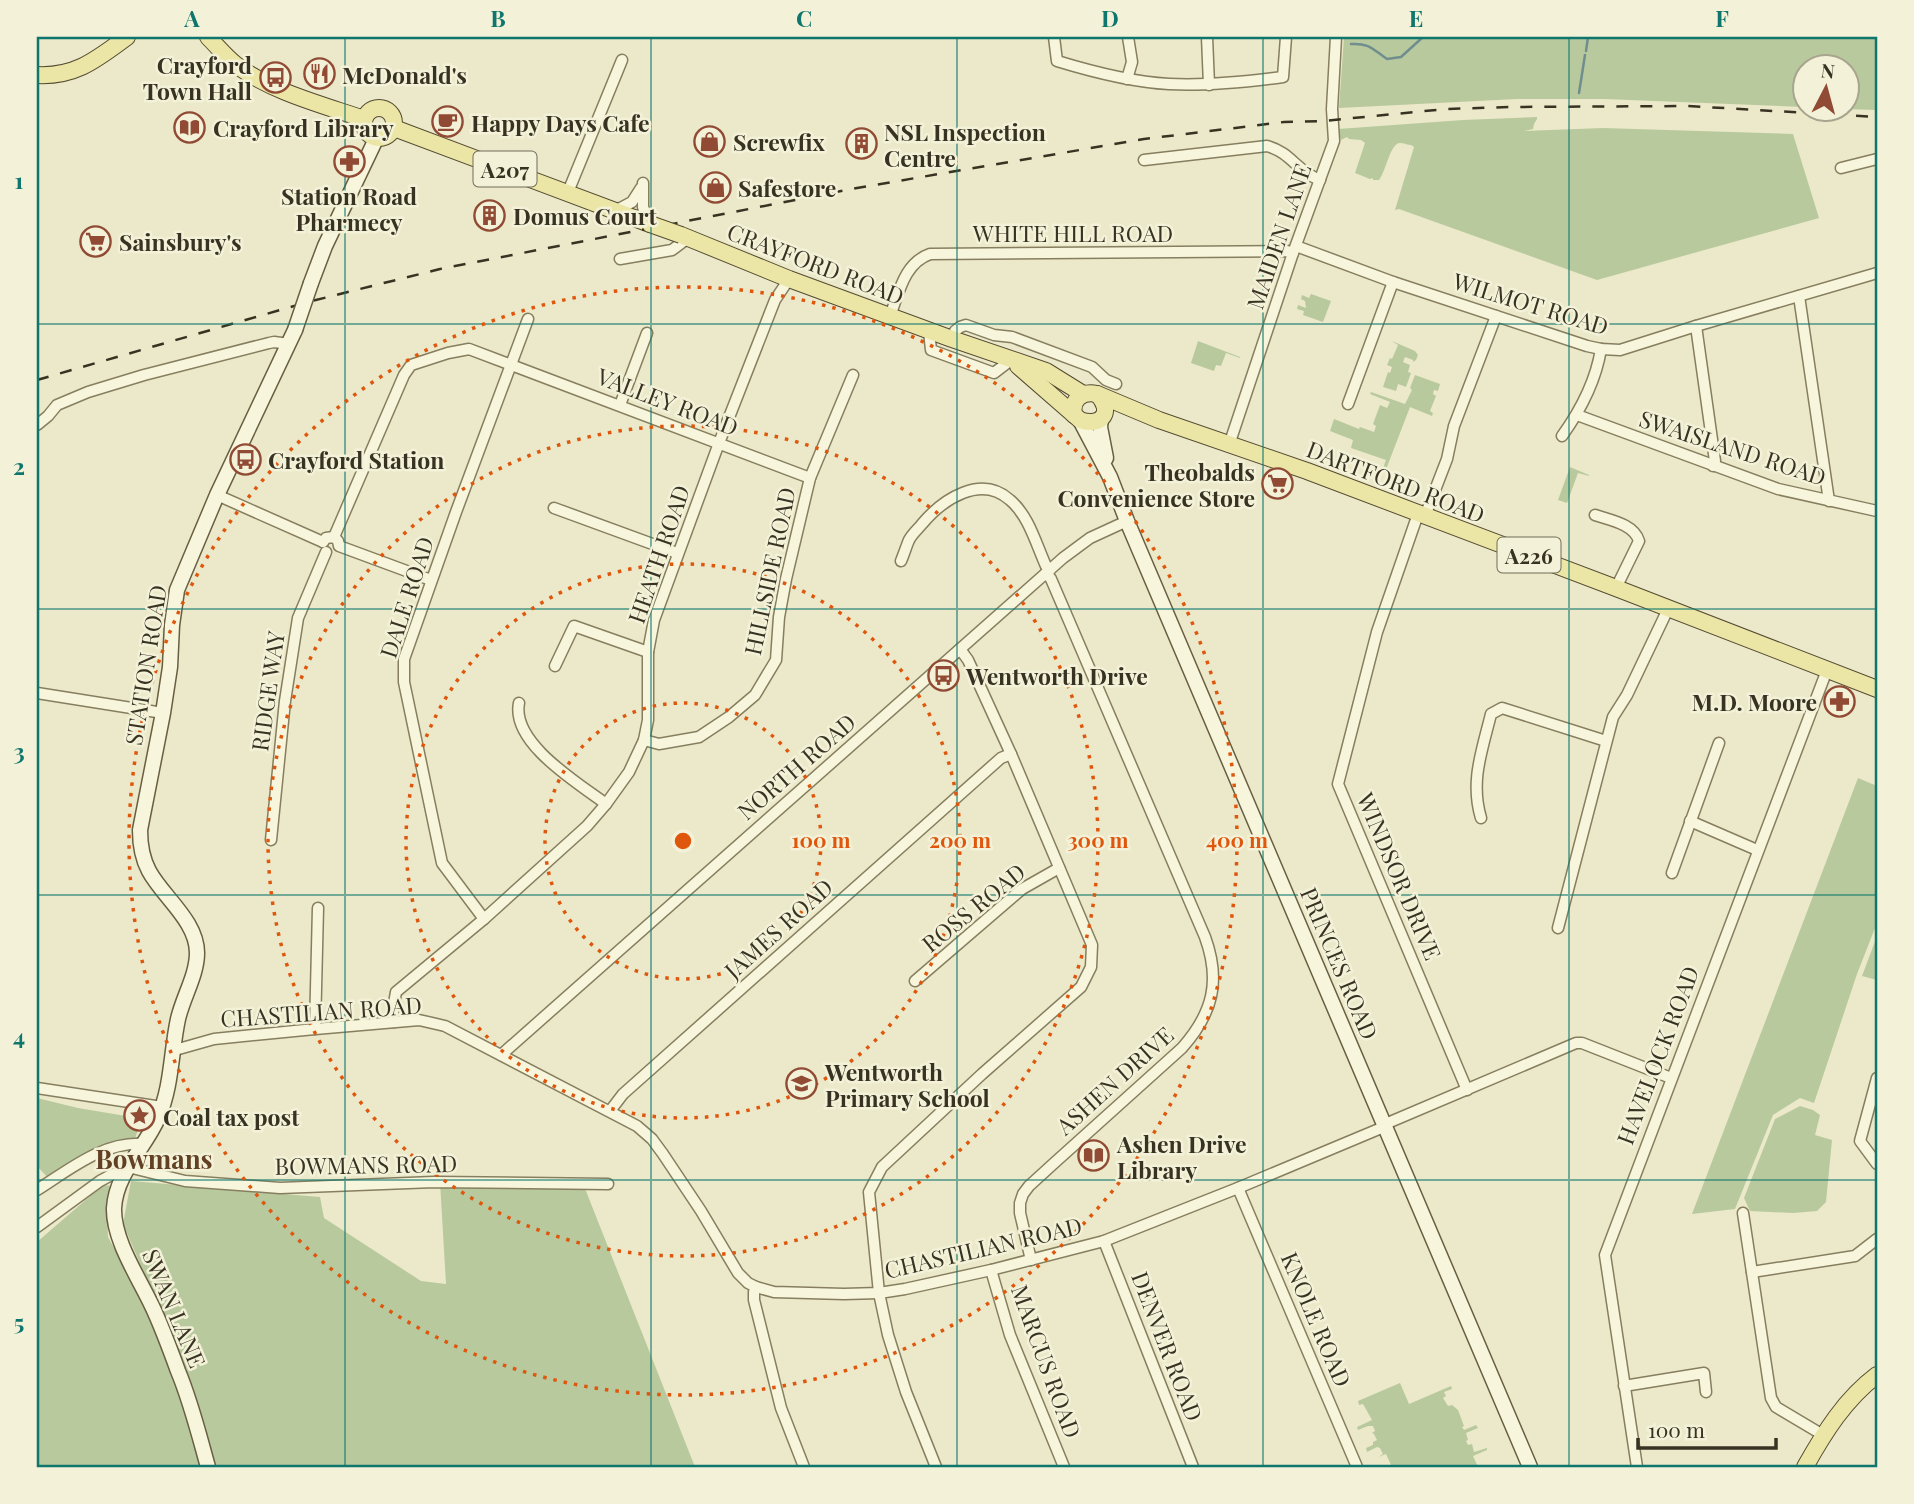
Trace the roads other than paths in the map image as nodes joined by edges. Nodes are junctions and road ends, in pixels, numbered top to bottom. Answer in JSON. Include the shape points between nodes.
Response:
{"nodes":[{"id":1,"x":127,"y":37,"type":"edge"},
{"id":2,"x":208,"y":37,"type":"edge"},
{"id":3,"x":1054,"y":37,"type":"edge"},
{"id":4,"x":1128,"y":37,"type":"edge"},
{"id":5,"x":1207,"y":37,"type":"edge"},
{"id":6,"x":1286,"y":37,"type":"edge"},
{"id":7,"x":1336,"y":37,"type":"edge"},
{"id":8,"x":622,"y":60,"type":"dead end"},
{"id":9,"x":37,"y":75,"type":"edge"},
{"id":10,"x":1126,"y":79,"type":"junction"},
{"id":11,"x":1209,"y":85,"type":"junction"},
{"id":12,"x":364,"y":119,"type":"junction"},
{"id":13,"x":394,"y":128,"type":"junction"},
{"id":14,"x":376,"y":139,"type":"junction"},
{"id":15,"x":1877,"y":159,"type":"edge"},
{"id":16,"x":1144,"y":160,"type":"dead end"},
{"id":17,"x":1841,"y":168,"type":"dead end"},
{"id":18,"x":1320,"y":180,"type":"junction"},
{"id":19,"x":568,"y":192,"type":"junction"},
{"id":20,"x":615,"y":211,"type":"junction"},
{"id":21,"x":650,"y":224,"type":"junction"},
{"id":22,"x":684,"y":237,"type":"junction"},
{"id":23,"x":1295,"y":249,"type":"junction"},
{"id":24,"x":620,"y":259,"type":"dead end"},
{"id":25,"x":1877,"y":273,"type":"edge"},
{"id":26,"x":783,"y":276,"type":"junction"},
{"id":27,"x":1393,"y":282,"type":"junction"},
{"id":28,"x":1799,"y":296,"type":"junction"},
{"id":29,"x":890,"y":316,"type":"junction"},
{"id":30,"x":1496,"y":316,"type":"junction"},
{"id":31,"x":528,"y":319,"type":"dead end"},
{"id":32,"x":1696,"y":326,"type":"junction"},
{"id":33,"x":929,"y":331,"type":"junction"},
{"id":34,"x":647,"y":333,"type":"dead end"},
{"id":35,"x":953,"y":340,"type":"junction"},
{"id":36,"x":289,"y":344,"type":"junction"},
{"id":37,"x":1601,"y":349,"type":"junction"},
{"id":38,"x":1052,"y":352,"type":"junction"},
{"id":39,"x":1011,"y":360,"type":"junction"},
{"id":40,"x":511,"y":364,"type":"junction"},
{"id":41,"x":1045,"y":371,"type":"junction"},
{"id":42,"x":853,"y":375,"type":"dead end"},
{"id":43,"x":1115,"y":384,"type":"dead end"},
{"id":44,"x":1090,"y":394,"type":"junction"},
{"id":45,"x":1348,"y":404,"type":"dead end"},
{"id":46,"x":620,"y":405,"type":"junction"},
{"id":47,"x":1133,"y":410,"type":"junction"},
{"id":48,"x":1103,"y":415,"type":"junction"},
{"id":49,"x":1577,"y":415,"type":"junction"},
{"id":50,"x":1077,"y":418,"type":"junction"},
{"id":51,"x":37,"y":425,"type":"edge"},
{"id":52,"x":1562,"y":436,"type":"dead end"},
{"id":53,"x":719,"y":443,"type":"junction"},
{"id":54,"x":1228,"y":445,"type":"junction"},
{"id":55,"x":1713,"y":466,"type":"junction"},
{"id":56,"x":1110,"y":477,"type":"junction"},
{"id":57,"x":810,"y":478,"type":"junction"},
{"id":58,"x":217,"y":495,"type":"junction"},
{"id":59,"x":1829,"y":501,"type":"junction"},
{"id":60,"x":554,"y":508,"type":"dead end"},
{"id":61,"x":1877,"y":511,"type":"edge"},
{"id":62,"x":1595,"y":514,"type":"dead end"},
{"id":63,"x":1422,"y":515,"type":"junction"},
{"id":64,"x":1127,"y":521,"type":"junction"},
{"id":65,"x":330,"y":545,"type":"junction"},
{"id":66,"x":677,"y":553,"type":"junction"},
{"id":67,"x":901,"y":561,"type":"dead end"},
{"id":68,"x":1048,"y":571,"type":"junction"},
{"id":69,"x":431,"y":579,"type":"junction"},
{"id":70,"x":1615,"y":588,"type":"junction"},
{"id":71,"x":1668,"y":608,"type":"junction"},
{"id":72,"x":960,"y":649,"type":"junction"},
{"id":73,"x":648,"y":653,"type":"junction"},
{"id":74,"x":555,"y":667,"type":"dead end"},
{"id":75,"x":1827,"y":670,"type":"junction"},
{"id":76,"x":1877,"y":689,"type":"edge"},
{"id":77,"x":37,"y":693,"type":"edge"},
{"id":78,"x":519,"y":703,"type":"dead end"},
{"id":79,"x":163,"y":713,"type":"junction"},
{"id":80,"x":644,"y":740,"type":"junction"},
{"id":81,"x":1606,"y":741,"type":"junction"},
{"id":82,"x":1719,"y":743,"type":"dead end"},
{"id":83,"x":1012,"y":754,"type":"junction"},
{"id":84,"x":606,"y":804,"type":"junction"},
{"id":85,"x":1480,"y":818,"type":"dead end"},
{"id":86,"x":1690,"y":821,"type":"junction"},
{"id":87,"x":271,"y":840,"type":"dead end"},
{"id":88,"x":1757,"y":850,"type":"junction"},
{"id":89,"x":1059,"y":869,"type":"junction"},
{"id":90,"x":1672,"y":873,"type":"dead end"},
{"id":91,"x":318,"y":908,"type":"dead end"},
{"id":92,"x":484,"y":919,"type":"junction"},
{"id":93,"x":1558,"y":928,"type":"dead end"},
{"id":94,"x":915,"y":981,"type":"dead end"},
{"id":95,"x":394,"y":1022,"type":"junction"},
{"id":96,"x":315,"y":1029,"type":"junction"},
{"id":97,"x":175,"y":1050,"type":"junction"},
{"id":98,"x":502,"y":1055,"type":"junction"},
{"id":99,"x":1671,"y":1078,"type":"junction"},
{"id":100,"x":1877,"y":1079,"type":"edge"},
{"id":101,"x":37,"y":1088,"type":"edge"},
{"id":102,"x":1467,"y":1090,"type":"junction"},
{"id":103,"x":162,"y":1107,"type":"junction"},
{"id":104,"x":610,"y":1111,"type":"junction"},
{"id":105,"x":1384,"y":1125,"type":"junction"},
{"id":106,"x":144,"y":1144,"type":"junction"},
{"id":107,"x":1877,"y":1164,"type":"edge"},
{"id":108,"x":125,"y":1171,"type":"junction"},
{"id":109,"x":608,"y":1184,"type":"dead end"},
{"id":110,"x":1238,"y":1188,"type":"junction"},
{"id":111,"x":37,"y":1190,"type":"edge"},
{"id":112,"x":1743,"y":1213,"type":"dead end"},
{"id":113,"x":37,"y":1227,"type":"edge"},
{"id":114,"x":1877,"y":1239,"type":"edge"},
{"id":115,"x":1104,"y":1241,"type":"junction"},
{"id":116,"x":1031,"y":1260,"type":"junction"},
{"id":117,"x":991,"y":1270,"type":"junction"},
{"id":118,"x":1752,"y":1272,"type":"junction"},
{"id":119,"x":756,"y":1287,"type":"junction"},
{"id":120,"x":878,"y":1293,"type":"junction"},
{"id":121,"x":1877,"y":1375,"type":"edge"},
{"id":122,"x":1624,"y":1386,"type":"junction"},
{"id":123,"x":1706,"y":1392,"type":"dead end"},
{"id":124,"x":1823,"y":1435,"type":"junction"},
{"id":125,"x":208,"y":1467,"type":"edge"},
{"id":126,"x":804,"y":1467,"type":"edge"},
{"id":127,"x":936,"y":1467,"type":"edge"},
{"id":128,"x":1064,"y":1467,"type":"edge"},
{"id":129,"x":1193,"y":1467,"type":"edge"},
{"id":130,"x":1357,"y":1467,"type":"edge"},
{"id":131,"x":1530,"y":1467,"type":"edge"},
{"id":132,"x":1637,"y":1467,"type":"edge"},
{"id":133,"x":1805,"y":1467,"type":"edge"}],
"edges":[{"from":1,"to":9,"type":"main road","via":[[77,69]]},
{"from":2,"to":12,"type":"main road","name":"CRAYFORD ROAD","number":"A207","via":[[254,76]]},
{"from":3,"to":10,"type":"street","via":[[1057,61]]},
{"from":4,"to":10,"type":"street","via":[[1132,62]]},
{"from":5,"to":11,"type":"street"},
{"from":6,"to":11,"type":"street","via":[[1283,77]]},
{"from":7,"to":18,"type":"street","name":"MAIDEN LANE","via":[[1334,141]]},
{"from":8,"to":19,"type":"street"},
{"from":10,"to":11,"type":"street"},
{"from":12,"to":13,"type":"main road","name":"CRAYFORD ROAD","number":"A207","via":[[372,110],[384,108],[393,117]]},
{"from":12,"to":14,"type":"main road","via":[[366,132]]},
{"from":13,"to":14,"type":"main road","via":[[387,137]]},
{"from":13,"to":19,"type":"main road","name":"CRAYFORD ROAD","number":"A207"},
{"from":14,"to":36,"type":"street","name":"STATION ROAD","bridge":true,"via":[[325,246]]},
{"from":15,"to":17,"type":"street"},
{"from":16,"to":18,"type":"street","via":[[1267,146],[1281,150]]},
{"from":18,"to":23,"type":"street","name":"MAIDEN LANE"},
{"from":19,"to":20,"type":"main road","name":"CRAYFORD ROAD","number":"A207"},
{"from":20,"to":21,"type":"main road","name":"CRAYFORD ROAD","number":"A207"},
{"from":20,"to":21,"type":"street","via":[[636,198],[643,183],[643,207]]},
{"from":21,"to":22,"type":"main road","name":"CRAYFORD ROAD","number":"A207","bridge":true},
{"from":22,"to":24,"type":"street","via":[[672,250]]},
{"from":22,"to":26,"type":"main road","name":"CRAYFORD ROAD","number":"A207"},
{"from":23,"to":27,"type":"street","name":"WILMOT ROAD"},
{"from":23,"to":29,"type":"street","name":"WHITE HILL ROAD","via":[[930,254],[909,268]]},
{"from":23,"to":54,"type":"street","name":"MAIDEN LANE"},
{"from":25,"to":28,"type":"street","name":"WILMOT ROAD"},
{"from":26,"to":29,"type":"main road","name":"CRAYFORD ROAD","number":"A207"},
{"from":26,"to":53,"type":"street","name":"HEATH ROAD"},
{"from":27,"to":30,"type":"street","name":"WILMOT ROAD"},
{"from":27,"to":45,"type":"street"},
{"from":28,"to":32,"type":"street","name":"WILMOT ROAD"},
{"from":28,"to":59,"type":"street"},
{"from":29,"to":33,"type":"main road","name":"CRAYFORD ROAD","number":"A207"},
{"from":30,"to":37,"type":"street","name":"WILMOT ROAD"},
{"from":30,"to":63,"type":"street","name":"WINDSOR DRIVE","via":[[1454,426],[1447,459]]},
{"from":31,"to":40,"type":"street","name":"DALE ROAD"},
{"from":32,"to":37,"type":"street","name":"WILMOT ROAD","via":[[1620,351]]},
{"from":32,"to":55,"type":"street"},
{"from":33,"to":35,"type":"main road","name":"CRAYFORD ROAD","number":"A207"},
{"from":33,"to":39,"type":"street","via":[[931,350],[994,373]]},
{"from":34,"to":46,"type":"street"},
{"from":35,"to":38,"type":"street","via":[[956,331],[966,325]]},
{"from":35,"to":39,"type":"main road","name":"CRAYFORD ROAD","number":"A207"},
{"from":36,"to":51,"type":"street","via":[[269,342],[88,392],[57,405]]},
{"from":36,"to":58,"type":"street","name":"STATION ROAD"},
{"from":37,"to":49,"type":"street"},
{"from":38,"to":41,"type":"street"},
{"from":38,"to":43,"type":"street","via":[[1092,367]]},
{"from":39,"to":41,"type":"main road","name":"CRAYFORD ROAD","number":"A207"},
{"from":39,"to":50,"type":"main road","name":"CRAYFORD ROAD","number":"A207"},
{"from":40,"to":46,"type":"street","name":"VALLEY ROAD"},
{"from":40,"to":65,"type":"street","name":"RIDGE WAY","via":[[469,349],[411,365]]},
{"from":40,"to":69,"type":"street","name":"DALE ROAD"},
{"from":41,"to":44,"type":"main road","name":"CRAYFORD ROAD","number":"A207"},
{"from":42,"to":57,"type":"street","name":"HILLSIDE ROAD"},
{"from":44,"to":47,"type":"main road","name":"DARTFORD ROAD","number":"A226"},
{"from":44,"to":48,"type":"main road","via":[[1103,400]]},
{"from":44,"to":50,"type":"main road","via":[[1076,400]]},
{"from":46,"to":53,"type":"street","name":"VALLEY ROAD"},
{"from":47,"to":48,"type":"main road","name":"DARTFORD ROAD","number":"A226","via":[[1111,410]]},
{"from":47,"to":54,"type":"main road","name":"DARTFORD ROAD","number":"A226"},
{"from":48,"to":50,"type":"main road","via":[[1094,423]]},
{"from":48,"to":56,"type":"street","name":"PRINCES ROAD","via":[[1101,439]]},
{"from":49,"to":52,"type":"street"},
{"from":49,"to":55,"type":"street","name":"SWAISLAND ROAD"},
{"from":50,"to":56,"type":"street","name":"PRINCES ROAD"},
{"from":53,"to":57,"type":"street","name":"VALLEY ROAD"},
{"from":53,"to":66,"type":"street","name":"HEATH ROAD"},
{"from":54,"to":63,"type":"main road","name":"DARTFORD ROAD","number":"A226"},
{"from":55,"to":59,"type":"street","name":"SWAISLAND ROAD"},
{"from":56,"to":64,"type":"street","name":"PRINCES ROAD"},
{"from":57,"to":80,"type":"street","name":"HILLSIDE ROAD","via":[[786,579],[776,660],[755,695],[699,737],[659,744]]},
{"from":58,"to":65,"type":"street"},
{"from":58,"to":79,"type":"street","name":"STATION ROAD","via":[[177,590]]},
{"from":59,"to":61,"type":"street","name":"SWAISLAND ROAD"},
{"from":60,"to":66,"type":"street"},
{"from":62,"to":70,"type":"street","via":[[1637,533],[1639,541]]},
{"from":63,"to":70,"type":"main road","name":"DARTFORD ROAD","number":"A226"},
{"from":63,"to":102,"type":"street","name":"WINDSOR DRIVE","via":[[1377,632],[1338,784]]},
{"from":64,"to":68,"type":"street","name":"NORTH ROAD","via":[[1082,544]]},
{"from":64,"to":105,"type":"street","name":"PRINCES ROAD"},
{"from":65,"to":69,"type":"street"},
{"from":65,"to":87,"type":"street","name":"RIDGE WAY","via":[[298,618]]},
{"from":66,"to":73,"type":"street","name":"HEATH ROAD","via":[[653,620]]},
{"from":67,"to":68,"type":"street","name":"ASHEN DRIVE","via":[[909,539],[932,512],[972,489],[992,490],[1022,513]]},
{"from":68,"to":72,"type":"street","name":"NORTH ROAD"},
{"from":68,"to":116,"type":"street","name":"ASHEN DRIVE","via":[[1205,937],[1214,976],[1204,1016],[1182,1048],[1023,1194],[1020,1213]]},
{"from":69,"to":92,"type":"street","name":"DALE ROAD","via":[[404,659],[404,682],[442,863]]},
{"from":70,"to":71,"type":"main road","name":"DARTFORD ROAD","number":"A226"},
{"from":71,"to":75,"type":"main road","name":"DARTFORD ROAD","number":"A226"},
{"from":71,"to":81,"type":"street","via":[[1612,718]]},
{"from":72,"to":83,"type":"street"},
{"from":72,"to":98,"type":"street","name":"NORTH ROAD"},
{"from":73,"to":74,"type":"street","via":[[573,626]]},
{"from":73,"to":80,"type":"street","name":"HEATH ROAD"},
{"from":75,"to":76,"type":"main road","name":"DARTFORD ROAD","number":"A226"},
{"from":75,"to":88,"type":"street","name":"HAVELOCK ROAD"},
{"from":77,"to":79,"type":"street"},
{"from":78,"to":84,"type":"street","via":[[519,721],[536,749]]},
{"from":79,"to":97,"type":"street","name":"STATION ROAD","via":[[141,817],[140,845],[148,870],[186,921],[196,943],[196,964],[178,1021]]},
{"from":80,"to":84,"type":"street","name":"HEATH ROAD"},
{"from":81,"to":85,"type":"street","via":[[1502,708],[1491,714],[1476,776]]},
{"from":81,"to":93,"type":"street"},
{"from":82,"to":86,"type":"street"},
{"from":83,"to":89,"type":"street"},
{"from":83,"to":104,"type":"street","name":"JAMES ROAD","via":[[1001,758],[622,1094]]},
{"from":84,"to":92,"type":"street","name":"HEATH ROAD"},
{"from":86,"to":88,"type":"street"},
{"from":86,"to":90,"type":"street"},
{"from":88,"to":99,"type":"street","name":"HAVELOCK ROAD"},
{"from":89,"to":94,"type":"street","name":"ROSS ROAD","via":[[1021,888]]},
{"from":89,"to":120,"type":"street","via":[[1092,945],[1091,967],[1081,987],[882,1167],[869,1192]]},
{"from":91,"to":96,"type":"street"},
{"from":92,"to":95,"type":"street","name":"HEATH ROAD","via":[[396,992]]},
{"from":95,"to":96,"type":"street","name":"CHASTILIAN ROAD"},
{"from":95,"to":98,"type":"street","name":"CHASTILIAN ROAD","via":[[419,1020],[445,1026]]},
{"from":96,"to":97,"type":"street","name":"CHASTILIAN ROAD","via":[[214,1039]]},
{"from":97,"to":103,"type":"street","name":"STATION ROAD"},
{"from":98,"to":104,"type":"street","name":"CHASTILIAN ROAD"},
{"from":99,"to":102,"type":"street","name":"CHASTILIAN ROAD","via":[[1576,1043]]},
{"from":99,"to":122,"type":"street","name":"HAVELOCK ROAD","via":[[1605,1255]]},
{"from":100,"to":107,"type":"street","via":[[1860,1136]]},
{"from":101,"to":103,"type":"street"},
{"from":102,"to":105,"type":"street","name":"CHASTILIAN ROAD"},
{"from":103,"to":106,"type":"street","name":"STATION ROAD"},
{"from":104,"to":119,"type":"street","name":"CHASTILIAN ROAD","via":[[652,1139],[738,1273]]},
{"from":105,"to":110,"type":"street","name":"CHASTILIAN ROAD"},
{"from":105,"to":131,"type":"street","name":"PRINCES ROAD"},
{"from":106,"to":108,"type":"street","name":"STATION ROAD"},
{"from":106,"to":111,"type":"street","via":[[121,1145],[96,1154]]},
{"from":108,"to":109,"type":"street","name":"BOWMANS ROAD","via":[[280,1188],[434,1182]]},
{"from":108,"to":113,"type":"street","via":[[109,1176]]},
{"from":108,"to":125,"type":"street","name":"SWAN LANE","via":[[114,1208],[118,1234],[180,1375]]},
{"from":110,"to":115,"type":"street","name":"CHASTILIAN ROAD"},
{"from":110,"to":130,"type":"street","name":"KNOLE ROAD"},
{"from":112,"to":118,"type":"street"},
{"from":114,"to":118,"type":"street","via":[[1855,1256]]},
{"from":115,"to":116,"type":"street","name":"CHASTILIAN ROAD"},
{"from":115,"to":129,"type":"street","name":"DENVER ROAD"},
{"from":116,"to":117,"type":"street","name":"CHASTILIAN ROAD"},
{"from":117,"to":120,"type":"street","name":"CHASTILIAN ROAD"},
{"from":117,"to":128,"type":"street","name":"MARCUS ROAD","via":[[1010,1335]]},
{"from":118,"to":124,"type":"street","via":[[1771,1398],[1776,1407]]},
{"from":119,"to":120,"type":"street","name":"CHASTILIAN ROAD","via":[[783,1293]]},
{"from":119,"to":126,"type":"street","via":[[754,1300],[778,1395]]},
{"from":120,"to":127,"type":"street","via":[[902,1382]]},
{"from":121,"to":124,"type":"main road","via":[[1864,1384]]},
{"from":122,"to":123,"type":"street","via":[[1704,1373]]},
{"from":122,"to":132,"type":"street","name":"HAVELOCK ROAD"},
{"from":124,"to":133,"type":"main road"}]}
